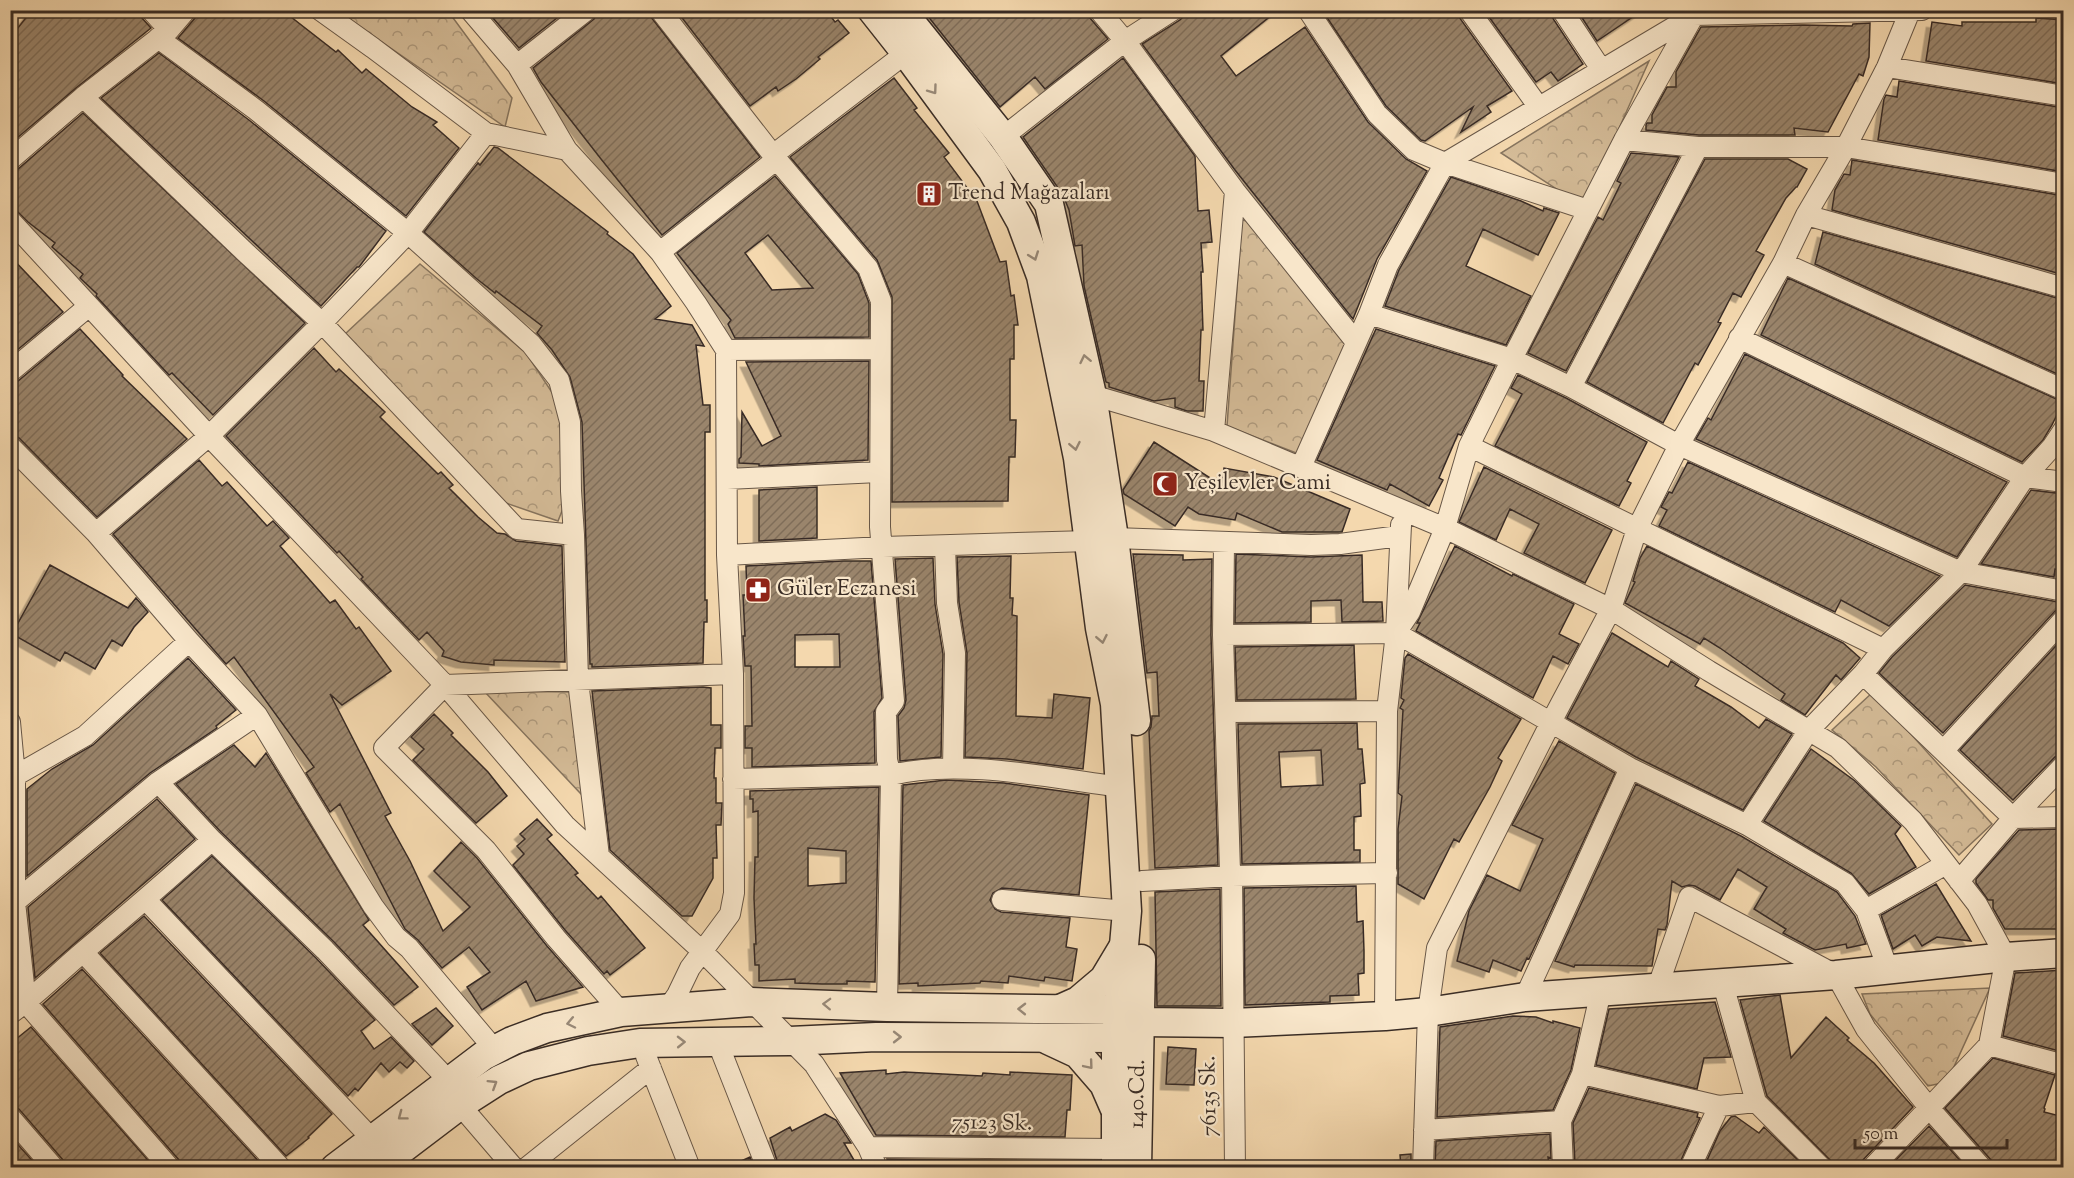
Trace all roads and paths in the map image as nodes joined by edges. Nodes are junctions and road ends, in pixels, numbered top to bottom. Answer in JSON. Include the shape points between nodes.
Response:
{"nodes":[{"id":1,"x":151,"y":10,"type":"edge"},
{"id":2,"x":186,"y":10,"type":"edge"},
{"id":3,"x":320,"y":10,"type":"edge"},
{"id":4,"x":470,"y":10,"type":"edge"},
{"id":5,"x":587,"y":10,"type":"edge"},
{"id":6,"x":660,"y":10,"type":"edge"},
{"id":7,"x":872,"y":10,"type":"edge"},
{"id":8,"x":901,"y":10,"type":"edge"},
{"id":9,"x":1099,"y":10,"type":"edge"},
{"id":10,"x":1173,"y":10,"type":"edge"},
{"id":11,"x":1308,"y":10,"type":"edge"},
{"id":12,"x":1469,"y":10,"type":"edge"},
{"id":13,"x":1562,"y":10,"type":"edge"},
{"id":14,"x":1917,"y":11,"type":"edge"},
{"id":15,"x":1693,"y":13,"type":"edge"},
{"id":16,"x":164,"y":34,"type":"junction"},
{"id":17,"x":1125,"y":41,"type":"junction"},
{"id":18,"x":906,"y":53,"type":"junction"},
{"id":19,"x":517,"y":65,"type":"junction"},
{"id":20,"x":1887,"y":67,"type":"junction"},
{"id":21,"x":1600,"y":69,"type":"junction"},
{"id":22,"x":2064,"y":96,"type":"edge"},
{"id":23,"x":83,"y":97,"type":"junction"},
{"id":24,"x":1539,"y":106,"type":"junction"},
{"id":25,"x":486,"y":133,"type":"junction"},
{"id":26,"x":1003,"y":137,"type":"junction"},
{"id":27,"x":1624,"y":140,"type":"junction"},
{"id":28,"x":1698,"y":147,"type":"junction"},
{"id":29,"x":1846,"y":147,"type":"junction"},
{"id":30,"x":567,"y":150,"type":"junction"},
{"id":31,"x":775,"y":157,"type":"junction"},
{"id":32,"x":10,"y":160,"type":"edge"},
{"id":33,"x":1444,"y":163,"type":"junction"},
{"id":34,"x":2064,"y":184,"type":"edge"},
{"id":35,"x":1235,"y":191,"type":"junction"},
{"id":36,"x":1588,"y":210,"type":"junction"},
{"id":37,"x":1806,"y":215,"type":"junction"},
{"id":38,"x":10,"y":220,"type":"edge"},
{"id":39,"x":408,"y":233,"type":"junction"},
{"id":40,"x":660,"y":252,"type":"junction"},
{"id":41,"x":1783,"y":262,"type":"junction"},
{"id":42,"x":2064,"y":288,"type":"edge"},
{"id":43,"x":89,"y":306,"type":"junction"},
{"id":44,"x":1368,"y":314,"type":"junction"},
{"id":45,"x":321,"y":323,"type":"junction"},
{"id":46,"x":1740,"y":338,"type":"junction"},
{"id":47,"x":1356,"y":342,"type":"junction"},
{"id":48,"x":880,"y":349,"type":"junction"},
{"id":49,"x":726,"y":350,"type":"junction"},
{"id":50,"x":1512,"y":359,"type":"junction"},
{"id":51,"x":10,"y":372,"type":"edge"},
{"id":52,"x":1571,"y":387,"type":"junction"},
{"id":53,"x":2064,"y":390,"type":"edge"},
{"id":54,"x":1092,"y":395,"type":"junction"},
{"id":55,"x":2064,"y":429,"type":"edge"},
{"id":56,"x":1214,"y":431,"type":"junction"},
{"id":57,"x":208,"y":436,"type":"junction"},
{"id":58,"x":1680,"y":445,"type":"junction"},
{"id":59,"x":10,"y":446,"type":"edge"},
{"id":60,"x":1469,"y":446,"type":"junction"},
{"id":61,"x":1300,"y":467,"type":"junction"},
{"id":62,"x":879,"y":472,"type":"junction"},
{"id":63,"x":2025,"y":477,"type":"junction"},
{"id":64,"x":727,"y":478,"type":"junction"},
{"id":65,"x":2064,"y":482,"type":"edge"},
{"id":66,"x":1402,"y":510,"type":"junction"},
{"id":67,"x":1445,"y":528,"type":"junction"},
{"id":68,"x":1637,"y":529,"type":"junction"},
{"id":69,"x":96,"y":533,"type":"junction"},
{"id":70,"x":574,"y":535,"type":"junction"},
{"id":71,"x":1399,"y":536,"type":"junction"},
{"id":72,"x":1102,"y":540,"type":"junction"},
{"id":73,"x":1224,"y":543,"type":"junction"},
{"id":74,"x":945,"y":546,"type":"junction"},
{"id":75,"x":883,"y":547,"type":"junction"},
{"id":76,"x":727,"y":555,"type":"junction"},
{"id":77,"x":1960,"y":572,"type":"junction"},
{"id":78,"x":2064,"y":591,"type":"edge"},
{"id":79,"x":1611,"y":609,"type":"junction"},
{"id":80,"x":2064,"y":619,"type":"edge"},
{"id":81,"x":1396,"y":633,"type":"junction"},
{"id":82,"x":1223,"y":634,"type":"junction"},
{"id":83,"x":189,"y":641,"type":"junction"},
{"id":84,"x":1883,"y":649,"type":"junction"},
{"id":85,"x":734,"y":674,"type":"junction"},
{"id":86,"x":1863,"y":674,"type":"junction"},
{"id":87,"x":578,"y":681,"type":"junction"},
{"id":88,"x":445,"y":685,"type":"junction"},
{"id":89,"x":1387,"y":711,"type":"junction"},
{"id":90,"x":1227,"y":712,"type":"junction"},
{"id":91,"x":257,"y":715,"type":"junction"},
{"id":92,"x":1550,"y":724,"type":"junction"},
{"id":93,"x":11,"y":729,"type":"edge"},
{"id":94,"x":1809,"y":730,"type":"junction"},
{"id":95,"x":1944,"y":750,"type":"junction"},
{"id":96,"x":2064,"y":765,"type":"edge"},
{"id":97,"x":953,"y":768,"type":"junction"},
{"id":98,"x":1630,"y":768,"type":"junction"},
{"id":99,"x":891,"y":775,"type":"junction"},
{"id":100,"x":15,"y":776,"type":"junction"},
{"id":101,"x":733,"y":779,"type":"junction"},
{"id":102,"x":158,"y":782,"type":"junction"},
{"id":103,"x":1121,"y":787,"type":"junction"},
{"id":104,"x":2064,"y":817,"type":"edge"},
{"id":105,"x":2013,"y":818,"type":"junction"},
{"id":106,"x":1747,"y":825,"type":"junction"},
{"id":107,"x":212,"y":840,"type":"junction"},
{"id":108,"x":12,"y":851,"type":"edge"},
{"id":109,"x":599,"y":856,"type":"junction"},
{"id":110,"x":1946,"y":864,"type":"junction"},
{"id":111,"x":1387,"y":873,"type":"junction"},
{"id":112,"x":1232,"y":876,"type":"junction"},
{"id":113,"x":1142,"y":881,"type":"junction"},
{"id":114,"x":1959,"y":881,"type":"junction"},
{"id":115,"x":146,"y":900,"type":"junction"},
{"id":116,"x":1002,"y":900,"type":"dead end"},
{"id":117,"x":15,"y":902,"type":"junction"},
{"id":118,"x":1866,"y":910,"type":"junction"},
{"id":119,"x":1127,"y":911,"type":"junction"},
{"id":120,"x":1124,"y":945,"type":"junction"},
{"id":121,"x":83,"y":952,"type":"junction"},
{"id":122,"x":703,"y":952,"type":"junction"},
{"id":123,"x":2064,"y":953,"type":"edge"},
{"id":124,"x":2006,"y":957,"type":"junction"},
{"id":125,"x":1888,"y":969,"type":"junction"},
{"id":126,"x":1836,"y":975,"type":"junction"},
{"id":127,"x":1723,"y":984,"type":"junction"},
{"id":128,"x":1658,"y":989,"type":"junction"},
{"id":129,"x":1601,"y":991,"type":"junction"},
{"id":130,"x":1525,"y":997,"type":"junction"},
{"id":131,"x":751,"y":1002,"type":"junction"},
{"id":132,"x":887,"y":1006,"type":"junction"},
{"id":133,"x":18,"y":1008,"type":"edge"},
{"id":134,"x":668,"y":1008,"type":"junction"},
{"id":135,"x":1060,"y":1009,"type":"junction"},
{"id":136,"x":621,"y":1012,"type":"junction"},
{"id":137,"x":1428,"y":1012,"type":"junction"},
{"id":138,"x":1129,"y":1016,"type":"junction"},
{"id":139,"x":1386,"y":1016,"type":"junction"},
{"id":140,"x":1233,"y":1023,"type":"junction"},
{"id":141,"x":1043,"y":1038,"type":"junction"},
{"id":142,"x":1116,"y":1038,"type":"junction"},
{"id":143,"x":717,"y":1041,"type":"junction"},
{"id":144,"x":790,"y":1041,"type":"junction"},
{"id":145,"x":1989,"y":1046,"type":"junction"},
{"id":146,"x":495,"y":1050,"type":"junction"},
{"id":147,"x":645,"y":1055,"type":"junction"},
{"id":148,"x":2064,"y":1065,"type":"edge"},
{"id":149,"x":1582,"y":1074,"type":"junction"},
{"id":150,"x":454,"y":1093,"type":"junction"},
{"id":151,"x":1755,"y":1102,"type":"junction"},
{"id":152,"x":1719,"y":1106,"type":"junction"},
{"id":153,"x":1930,"y":1109,"type":"junction"},
{"id":154,"x":1116,"y":1112,"type":"junction"},
{"id":155,"x":10,"y":1117,"type":"edge"},
{"id":156,"x":1561,"y":1121,"type":"junction"},
{"id":157,"x":1424,"y":1130,"type":"junction"},
{"id":158,"x":868,"y":1147,"type":"junction"},
{"id":159,"x":385,"y":1158,"type":"edge"},
{"id":160,"x":1123,"y":1161,"type":"edge"},
{"id":161,"x":54,"y":1167,"type":"edge"},
{"id":162,"x":170,"y":1167,"type":"edge"},
{"id":163,"x":281,"y":1167,"type":"edge"},
{"id":164,"x":335,"y":1167,"type":"edge"},
{"id":165,"x":514,"y":1167,"type":"edge"},
{"id":166,"x":526,"y":1167,"type":"edge"},
{"id":167,"x":689,"y":1167,"type":"edge"},
{"id":168,"x":767,"y":1167,"type":"edge"},
{"id":169,"x":877,"y":1167,"type":"edge"},
{"id":170,"x":1236,"y":1167,"type":"edge"},
{"id":171,"x":1423,"y":1167,"type":"edge"},
{"id":172,"x":1563,"y":1167,"type":"edge"},
{"id":173,"x":1690,"y":1167,"type":"edge"},
{"id":174,"x":1822,"y":1167,"type":"edge"},
{"id":175,"x":1872,"y":1167,"type":"edge"},
{"id":176,"x":1982,"y":1167,"type":"edge"}],
"edges":[{"from":1,"to":16,"type":"street"},
{"from":2,"to":16,"type":"street"},
{"from":3,"to":25,"type":"street"},
{"from":4,"to":19,"type":"street"},
{"from":5,"to":19,"type":"street"},
{"from":6,"to":31,"type":"street"},
{"from":7,"to":18,"type":"main road"},
{"from":8,"to":26,"type":"main road"},
{"from":9,"to":17,"type":"street"},
{"from":10,"to":17,"type":"street"},
{"from":11,"to":33,"type":"street","via":[[1377,114],[1414,150]]},
{"from":12,"to":24,"type":"street"},
{"from":13,"to":21,"type":"street"},
{"from":14,"to":15,"type":"street"},
{"from":14,"to":20,"type":"street"},
{"from":15,"to":21,"type":"street"},
{"from":15,"to":27,"type":"street"},
{"from":16,"to":23,"type":"street"},
{"from":16,"to":39,"type":"street"},
{"from":17,"to":26,"type":"street"},
{"from":17,"to":35,"type":"street"},
{"from":18,"to":31,"type":"street"},
{"from":18,"to":72,"type":"main road","one_way":true,"via":[[992,170],[1021,222],[1043,286],[1078,458]]},
{"from":19,"to":30,"type":"street"},
{"from":20,"to":22,"type":"street"},
{"from":20,"to":29,"type":"street"},
{"from":21,"to":24,"type":"street"},
{"from":23,"to":32,"type":"street"},
{"from":23,"to":45,"type":"street"},
{"from":24,"to":33,"type":"street"},
{"from":25,"to":30,"type":"street"},
{"from":25,"to":39,"type":"street"},
{"from":54,"to":26,"type":"main road","one_way":true,"via":[[1049,204]]},
{"from":27,"to":28,"type":"street"},
{"from":27,"to":36,"type":"street"},
{"from":28,"to":29,"type":"street"},
{"from":28,"to":52,"type":"street"},
{"from":29,"to":34,"type":"street"},
{"from":29,"to":37,"type":"street"},
{"from":30,"to":40,"type":"street"},
{"from":31,"to":40,"type":"street"},
{"from":31,"to":48,"type":"street","via":[[868,268],[881,301]]},
{"from":33,"to":36,"type":"street"},
{"from":33,"to":44,"type":"street","via":[[1388,264]]},
{"from":35,"to":47,"type":"street"},
{"from":35,"to":56,"type":"street"},
{"from":36,"to":50,"type":"street"},
{"from":37,"to":41,"type":"street"},
{"from":37,"to":42,"type":"street"},
{"from":38,"to":43,"type":"street"},
{"from":39,"to":45,"type":"street"},
{"from":39,"to":70,"type":"street","via":[[531,344],[559,380],[570,422]]},
{"from":40,"to":49,"type":"street"},
{"from":41,"to":46,"type":"street"},
{"from":41,"to":53,"type":"street"},
{"from":43,"to":51,"type":"street"},
{"from":43,"to":57,"type":"street"},
{"from":44,"to":47,"type":"street"},
{"from":44,"to":50,"type":"street"},
{"from":45,"to":57,"type":"street"},
{"from":45,"to":70,"type":"street","via":[[517,529]]},
{"from":46,"to":58,"type":"street"},
{"from":46,"to":63,"type":"street"},
{"from":47,"to":61,"type":"street"},
{"from":48,"to":49,"type":"street"},
{"from":48,"to":62,"type":"street"},
{"from":49,"to":64,"type":"street"},
{"from":50,"to":52,"type":"street"},
{"from":50,"to":60,"type":"street"},
{"from":52,"to":58,"type":"street"},
{"from":54,"to":56,"type":"street"},
{"from":54,"to":72,"type":"main road"},
{"from":55,"to":63,"type":"street"},
{"from":56,"to":61,"type":"street"},
{"from":57,"to":69,"type":"street"},
{"from":57,"to":88,"type":"street"},
{"from":58,"to":68,"type":"street"},
{"from":58,"to":77,"type":"street"},
{"from":59,"to":69,"type":"street"},
{"from":60,"to":67,"type":"street"},
{"from":60,"to":68,"type":"street"},
{"from":61,"to":66,"type":"street"},
{"from":62,"to":64,"type":"street"},
{"from":62,"to":75,"type":"street"},
{"from":63,"to":65,"type":"street"},
{"from":63,"to":77,"type":"street"},
{"from":64,"to":76,"type":"street"},
{"from":66,"to":67,"type":"street"},
{"from":66,"to":71,"type":"street"},
{"from":67,"to":79,"type":"street"},
{"from":67,"to":81,"type":"street","via":[[1410,612]]},
{"from":68,"to":79,"type":"street"},
{"from":68,"to":84,"type":"street"},
{"from":69,"to":83,"type":"street"},
{"from":70,"to":87,"type":"street"},
{"from":71,"to":73,"type":"street","via":[[1340,544]]},
{"from":71,"to":81,"type":"street"},
{"from":72,"to":73,"type":"street"},
{"from":72,"to":74,"type":"street"},
{"from":72,"to":103,"type":"main road","one_way":true,"via":[[1100,628],[1115,704]]},
{"from":72,"to":113,"type":"main road","via":[[1135,712]]},
{"from":73,"to":82,"type":"street","name":"76135 Sk."},
{"from":74,"to":75,"type":"street"},
{"from":74,"to":97,"type":"street","via":[[947,603],[955,653]]},
{"from":75,"to":76,"type":"street"},
{"from":75,"to":99,"type":"street","via":[[894,701],[886,712]]},
{"from":76,"to":85,"type":"street"},
{"from":77,"to":78,"type":"street"},
{"from":77,"to":84,"type":"street"},
{"from":79,"to":92,"type":"street"},
{"from":79,"to":94,"type":"street"},
{"from":80,"to":95,"type":"street"},
{"from":81,"to":82,"type":"street"},
{"from":81,"to":89,"type":"street"},
{"from":81,"to":92,"type":"street"},
{"from":82,"to":90,"type":"street","name":"76135 Sk."},
{"from":83,"to":91,"type":"street"},
{"from":83,"to":100,"type":"street","via":[[86,736]]},
{"from":84,"to":86,"type":"street"},
{"from":85,"to":87,"type":"street"},
{"from":85,"to":101,"type":"street"},
{"from":86,"to":94,"type":"street"},
{"from":86,"to":95,"type":"street"},
{"from":87,"to":88,"type":"street"},
{"from":87,"to":109,"type":"street"},
{"from":88,"to":109,"type":"street","via":[[565,825]]},
{"from":88,"to":136,"type":"street","via":[[384,748],[486,850]]},
{"from":89,"to":90,"type":"street"},
{"from":89,"to":111,"type":"street"},
{"from":90,"to":112,"type":"street","name":"76135 Sk."},
{"from":91,"to":102,"type":"street"},
{"from":91,"to":146,"type":"street","via":[[373,906]]},
{"from":92,"to":98,"type":"street"},
{"from":92,"to":137,"type":"street","via":[[1437,948]]},
{"from":93,"to":100,"type":"street"},
{"from":94,"to":106,"type":"street"},
{"from":94,"to":110,"type":"street","via":[[1838,748],[1913,821]]},
{"from":95,"to":105,"type":"street"},
{"from":96,"to":105,"type":"street"},
{"from":97,"to":99,"type":"street"},
{"from":97,"to":103,"type":"street"},
{"from":98,"to":106,"type":"street"},
{"from":98,"to":130,"type":"street"},
{"from":99,"to":101,"type":"street"},
{"from":99,"to":132,"type":"street"},
{"from":100,"to":108,"type":"street"},
{"from":101,"to":122,"type":"street","via":[[734,893],[730,914]]},
{"from":102,"to":107,"type":"street"},
{"from":102,"to":117,"type":"street"},
{"from":103,"to":119,"type":"main road"},
{"from":104,"to":105,"type":"street"},
{"from":105,"to":114,"type":"street"},
{"from":106,"to":118,"type":"street","via":[[1845,883]]},
{"from":107,"to":115,"type":"street"},
{"from":107,"to":150,"type":"street","via":[[325,950]]},
{"from":108,"to":117,"type":"street"},
{"from":109,"to":122,"type":"street"},
{"from":110,"to":114,"type":"street"},
{"from":110,"to":118,"type":"street"},
{"from":111,"to":112,"type":"street"},
{"from":111,"to":139,"type":"street"},
{"from":112,"to":113,"type":"street"},
{"from":112,"to":140,"type":"street","name":"76135 Sk."},
{"from":113,"to":138,"type":"main road"},
{"from":114,"to":124,"type":"street","via":[[1977,904]]},
{"from":115,"to":121,"type":"street"},
{"from":115,"to":159,"type":"street"},
{"from":116,"to":119,"type":"street"},
{"from":117,"to":133,"type":"street"},
{"from":118,"to":125,"type":"street"},
{"from":119,"to":120,"type":"main road"},
{"from":120,"to":135,"type":"main road","via":[[1104,980],[1078,1001]]},
{"from":120,"to":138,"type":"main road"},
{"from":121,"to":133,"type":"street"},
{"from":121,"to":163,"type":"street"},
{"from":122,"to":131,"type":"street"},
{"from":122,"to":134,"type":"street"},
{"from":123,"to":124,"type":"main road"},
{"from":124,"to":125,"type":"main road"},
{"from":124,"to":145,"type":"street"},
{"from":125,"to":126,"type":"main road"},
{"from":126,"to":127,"type":"main road"},
{"from":126,"to":128,"type":"street","via":[[1689,897]]},
{"from":126,"to":153,"type":"street","via":[[1866,1029]]},
{"from":127,"to":128,"type":"main road"},
{"from":127,"to":151,"type":"street"},
{"from":128,"to":129,"type":"main road"},
{"from":129,"to":130,"type":"main road"},
{"from":129,"to":149,"type":"street"},
{"from":130,"to":137,"type":"main road"},
{"from":132,"to":131,"type":"main road","one_way":true},
{"from":131,"to":134,"type":"main road"},
{"from":131,"to":144,"type":"street"},
{"from":135,"to":132,"type":"main road","one_way":true},
{"from":133,"to":162,"type":"street"},
{"from":134,"to":136,"type":"main road"},
{"from":135,"to":138,"type":"main road"},
{"from":136,"to":146,"type":"main road","one_way":true,"via":[[547,1028]]},
{"from":137,"to":139,"type":"main road"},
{"from":137,"to":157,"type":"street"},
{"from":138,"to":140,"type":"main road"},
{"from":138,"to":142,"type":"main road"},
{"from":138,"to":160,"type":"main road","name":"140.Cd."},
{"from":139,"to":140,"type":"main road"},
{"from":140,"to":170,"type":"street","name":"76135 Sk."},
{"from":141,"to":142,"type":"main road"},
{"from":144,"to":141,"type":"main road","one_way":true,"via":[[876,1036]]},
{"from":141,"to":154,"type":"main road","one_way":true,"via":[[1078,1054],[1104,1084]]},
{"from":142,"to":154,"type":"main road","name":"140.Cd."},
{"from":143,"to":144,"type":"main road"},
{"from":147,"to":143,"type":"main road","one_way":true},
{"from":143,"to":168,"type":"street"},
{"from":144,"to":158,"type":"street","via":[[814,1064]]},
{"from":145,"to":148,"type":"street"},
{"from":145,"to":153,"type":"street"},
{"from":146,"to":150,"type":"main road","via":[[483,1056]]},
{"from":150,"to":147,"type":"main road","one_way":true,"via":[[499,1080],[529,1066],[588,1051]]},
{"from":147,"to":166,"type":"street"},
{"from":147,"to":167,"type":"street"},
{"from":149,"to":152,"type":"street"},
{"from":149,"to":156,"type":"street"},
{"from":150,"to":159,"type":"main road"},
{"from":150,"to":165,"type":"street"},
{"from":151,"to":152,"type":"street"},
{"from":151,"to":174,"type":"street"},
{"from":152,"to":173,"type":"street"},
{"from":153,"to":175,"type":"street"},
{"from":153,"to":176,"type":"street"},
{"from":154,"to":160,"type":"main road","name":"140.Cd."},
{"from":155,"to":161,"type":"street"},
{"from":156,"to":157,"type":"street"},
{"from":156,"to":172,"type":"street"},
{"from":157,"to":171,"type":"street"},
{"from":158,"to":160,"type":"street","name":"75123 Sk."},
{"from":158,"to":169,"type":"street"},
{"from":159,"to":164,"type":"main road"}]}
